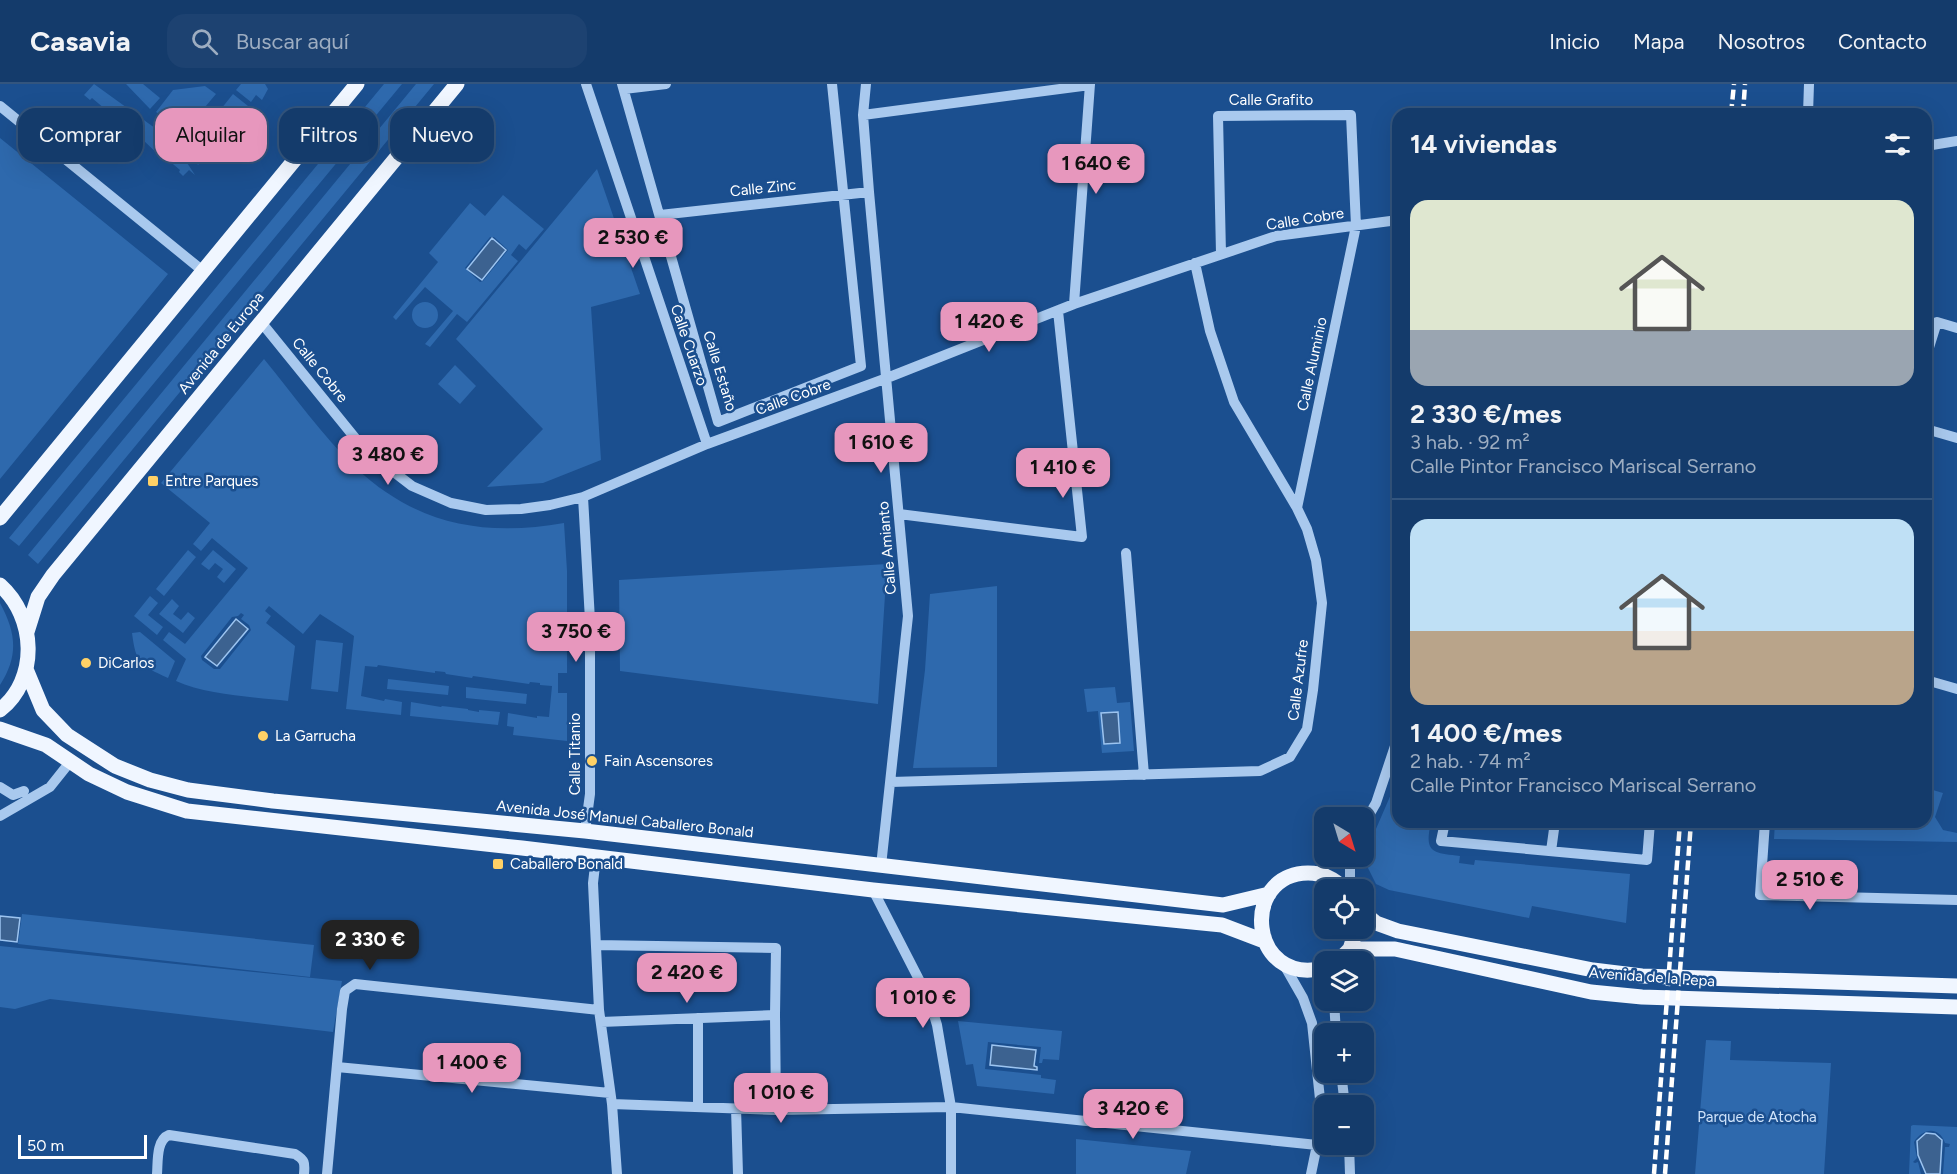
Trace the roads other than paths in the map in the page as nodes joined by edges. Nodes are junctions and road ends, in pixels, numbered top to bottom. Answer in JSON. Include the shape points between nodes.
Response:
{"nodes":[{"id":1,"x":357,"y":84,"type":"edge"},
{"id":2,"x":457,"y":84,"type":"edge"},
{"id":3,"x":586,"y":84,"type":"edge"},
{"id":4,"x":666,"y":84,"type":"edge"},
{"id":5,"x":832,"y":84,"type":"edge"},
{"id":6,"x":866,"y":84,"type":"edge"},
{"id":7,"x":1809,"y":84,"type":"edge"},
{"id":8,"x":1090,"y":85,"type":"edge"},
{"id":9,"x":623,"y":87,"type":"edge"},
{"id":10,"x":0,"y":106,"type":"edge"},
{"id":11,"x":1808,"y":108,"type":"edge"},
{"id":12,"x":863,"y":115,"type":"junction"},
{"id":13,"x":1957,"y":141,"type":"edge"},
{"id":14,"x":1932,"y":145,"type":"edge"},
{"id":15,"x":869,"y":192,"type":"junction"},
{"id":16,"x":843,"y":194,"type":"junction"},
{"id":17,"x":660,"y":215,"type":"junction"},
{"id":18,"x":1392,"y":221,"type":"edge"},
{"id":19,"x":1356,"y":226,"type":"junction"},
{"id":20,"x":1221,"y":254,"type":"junction"},
{"id":21,"x":1195,"y":263,"type":"junction"},
{"id":22,"x":203,"y":271,"type":"junction"},
{"id":23,"x":1074,"y":304,"type":"junction"},
{"id":24,"x":1058,"y":311,"type":"junction"},
{"id":25,"x":261,"y":322,"type":"junction"},
{"id":26,"x":1957,"y":328,"type":"edge"},
{"id":27,"x":1932,"y":338,"type":"edge"},
{"id":28,"x":887,"y":378,"type":"junction"},
{"id":29,"x":1932,"y":431,"type":"edge"},
{"id":30,"x":1957,"y":438,"type":"edge"},
{"id":31,"x":707,"y":444,"type":"junction"},
{"id":32,"x":583,"y":497,"type":"junction"},
{"id":33,"x":1297,"y":508,"type":"junction"},
{"id":34,"x":899,"y":514,"type":"junction"},
{"id":35,"x":0,"y":518,"type":"edge"},
{"id":36,"x":1126,"y":553,"type":"dead end"},
{"id":37,"x":0,"y":585,"type":"edge"},
{"id":38,"x":27,"y":632,"type":"junction"},
{"id":39,"x":26,"y":669,"type":"junction"},
{"id":40,"x":1932,"y":682,"type":"edge"},
{"id":41,"x":1957,"y":689,"type":"edge"},
{"id":42,"x":0,"y":710,"type":"edge"},
{"id":43,"x":0,"y":729,"type":"edge"},
{"id":44,"x":70,"y":762,"type":"junction"},
{"id":45,"x":1392,"y":770,"type":"edge"},
{"id":46,"x":1144,"y":775,"type":"junction"},
{"id":47,"x":891,"y":782,"type":"junction"},
{"id":48,"x":3,"y":789,"type":"edge"},
{"id":49,"x":24,"y":791,"type":"dead end"},
{"id":50,"x":1374,"y":807,"type":"edge"},
{"id":51,"x":4,"y":814,"type":"edge"},
{"id":52,"x":1444,"y":828,"type":"edge"},
{"id":53,"x":1554,"y":828,"type":"edge"},
{"id":54,"x":1650,"y":828,"type":"edge"},
{"id":55,"x":1765,"y":828,"type":"edge"},
{"id":56,"x":585,"y":831,"type":"junction"},
{"id":57,"x":1551,"y":851,"type":"junction"},
{"id":58,"x":596,"y":857,"type":"junction"},
{"id":59,"x":881,"y":866,"type":"junction"},
{"id":60,"x":1324,"y":867,"type":"edge"},
{"id":61,"x":1316,"y":873,"type":"junction"},
{"id":62,"x":1331,"y":879,"type":"edge"},
{"id":63,"x":873,"y":890,"type":"junction"},
{"id":64,"x":1269,"y":894,"type":"junction"},
{"id":65,"x":1957,"y":900,"type":"edge"},
{"id":66,"x":1374,"y":921,"type":"edge"},
{"id":67,"x":1353,"y":939,"type":"edge"},
{"id":68,"x":1264,"y":941,"type":"junction"},
{"id":69,"x":596,"y":945,"type":"junction"},
{"id":70,"x":1350,"y":949,"type":"joint"},
{"id":71,"x":1283,"y":963,"type":"junction"},
{"id":72,"x":1314,"y":970,"type":"edge"},
{"id":73,"x":1957,"y":986,"type":"edge"},
{"id":74,"x":1957,"y":1007,"type":"edge"},
{"id":75,"x":775,"y":1015,"type":"junction"},
{"id":76,"x":600,"y":1016,"type":"junction"},
{"id":77,"x":698,"y":1018,"type":"junction"},
{"id":78,"x":336,"y":1067,"type":"junction"},
{"id":79,"x":1320,"y":1095,"type":"edge"},
{"id":80,"x":611,"y":1098,"type":"junction"},
{"id":81,"x":699,"y":1107,"type":"junction"},
{"id":82,"x":951,"y":1107,"type":"junction"},
{"id":83,"x":736,"y":1108,"type":"junction"},
{"id":84,"x":776,"y":1110,"type":"junction"},
{"id":85,"x":1314,"y":1145,"type":"edge"},
{"id":86,"x":1315,"y":1155,"type":"edge"},
{"id":87,"x":1349,"y":1155,"type":"edge"},
{"id":88,"x":157,"y":1174,"type":"edge"},
{"id":89,"x":304,"y":1174,"type":"edge"},
{"id":90,"x":327,"y":1174,"type":"edge"},
{"id":91,"x":617,"y":1174,"type":"edge"},
{"id":92,"x":738,"y":1174,"type":"edge"},
{"id":93,"x":951,"y":1174,"type":"edge"},
{"id":94,"x":1311,"y":1174,"type":"edge"},
{"id":95,"x":1350,"y":1174,"type":"edge"}],
"edges":[{"from":1,"to":22,"type":"main road"},
{"from":2,"to":25,"type":"main road","name":"Avenida de Europa"},
{"from":3,"to":31,"type":"street","name":"Calle Cuarzo"},
{"from":4,"to":9,"type":"street"},
{"from":5,"to":16,"type":"street","name":"Calle Estaño"},
{"from":6,"to":12,"type":"street","name":"Calle Amianto"},
{"from":7,"to":11,"type":"street"},
{"from":8,"to":12,"type":"street"},
{"from":8,"to":23,"type":"street"},
{"from":9,"to":17,"type":"street","name":"Calle Estaño"},
{"from":10,"to":22,"type":"street"},
{"from":12,"to":15,"type":"street","name":"Calle Amianto"},
{"from":13,"to":14,"type":"street"},
{"from":15,"to":16,"type":"street","name":"Calle Zinc"},
{"from":15,"to":28,"type":"street","name":"Calle Amianto"},
{"from":16,"to":17,"type":"street","name":"Calle Zinc"},
{"from":16,"to":17,"type":"street","name":"Calle Estaño","via":[[861,366],[718,423]]},
{"from":18,"to":19,"type":"street","name":"Calle Cobre"},
{"from":19,"to":20,"type":"street","name":"Calle Cobre","via":[[1276,236]]},
{"from":19,"to":20,"type":"street","name":"Calle Grafito","via":[[1351,115],[1218,116]]},
{"from":19,"to":33,"type":"street","name":"Calle Aluminio"},
{"from":20,"to":21,"type":"street","name":"Calle Cobre"},
{"from":21,"to":23,"type":"street","name":"Calle Cobre"},
{"from":21,"to":33,"type":"street","name":"Calle Azufre","via":[[1210,331],[1234,402]]},
{"from":22,"to":35,"type":"main road"},
{"from":23,"to":24,"type":"street","name":"Calle Cobre"},
{"from":24,"to":28,"type":"street","name":"Calle Cobre"},
{"from":24,"to":34,"type":"street","via":[[1082,537]]},
{"from":25,"to":32,"type":"street","name":"Calle Cobre","via":[[364,449],[412,486],[451,503],[486,510],[521,509]]},
{"from":25,"to":38,"type":"main road","name":"Avenida de Europa","via":[[52,575],[38,597]]},
{"from":26,"to":27,"type":"street","via":[[1937,322]]},
{"from":28,"to":31,"type":"street","name":"Calle Cobre"},
{"from":28,"to":34,"type":"street","name":"Calle Amianto"},
{"from":29,"to":30,"type":"street"},
{"from":31,"to":32,"type":"street","name":"Calle Cobre"},
{"from":32,"to":56,"type":"street","name":"Calle Titanio","via":[[590,620],[590,794]]},
{"from":33,"to":46,"type":"street","name":"Calle Azufre","via":[[1316,560],[1322,603],[1307,729],[1290,757],[1260,771]]},
{"from":34,"to":47,"type":"street","name":"Calle Amianto","via":[[908,616]]},
{"from":36,"to":46,"type":"street"},
{"from":37,"to":38,"type":"main road","name":"Avenida de Europa","via":[[14,600]]},
{"from":38,"to":39,"type":"main road","name":"Avenida de Europa"},
{"from":39,"to":42,"type":"main road","name":"Avenida de Europa","via":[[18,689]]},
{"from":39,"to":56,"type":"main road","name":"Avenida José Manuel Caballero Bonald","via":[[43,710],[67,735],[115,766],[150,780],[188,790],[273,801]]},
{"from":40,"to":41,"type":"street"},
{"from":43,"to":44,"type":"main road","via":[[46,745]]},
{"from":44,"to":51,"type":"street","via":[[50,787]]},
{"from":44,"to":58,"type":"main road","via":[[128,792],[187,811]]},
{"from":45,"to":50,"type":"street"},
{"from":46,"to":47,"type":"street","name":"Calle Azufre"},
{"from":47,"to":59,"type":"street","name":"Calle Amianto"},
{"from":48,"to":49,"type":"street","via":[[13,795]]},
{"from":48,"to":51,"type":"street"},
{"from":52,"to":57,"type":"street","via":[[1441,841]]},
{"from":53,"to":57,"type":"street"},
{"from":54,"to":57,"type":"street","via":[[1647,860]]},
{"from":55,"to":65,"type":"street","via":[[1760,895]]},
{"from":56,"to":59,"type":"main road","name":"Avenida José Manuel Caballero Bonald"},
{"from":58,"to":63,"type":"main road"},
{"from":58,"to":69,"type":"street"},
{"from":59,"to":64,"type":"main road","name":"Avenida José Manuel Caballero Bonald","via":[[1223,905]]},
{"from":60,"to":61,"type":"street"},
{"from":61,"to":62,"type":"main road"},
{"from":61,"to":64,"type":"main road","via":[[1290,877]]},
{"from":63,"to":68,"type":"main road","via":[[1222,925]]},
{"from":63,"to":82,"type":"street","via":[[930,999]]},
{"from":64,"to":68,"type":"main road","via":[[1260,925]]},
{"from":66,"to":73,"type":"main road","name":"Avenida de la Pepa","via":[[1398,931],[1642,976]]},
{"from":67,"to":70,"type":"main road"},
{"from":68,"to":71,"type":"main road"},
{"from":69,"to":75,"type":"street","via":[[776,948]]},
{"from":69,"to":76,"type":"street"},
{"from":70,"to":74,"type":"main road","name":"Avenida de la Pepa","via":[[1395,949],[1591,992],[1642,997]]},
{"from":71,"to":72,"type":"main road"},
{"from":71,"to":79,"type":"street","via":[[1312,1023]]},
{"from":75,"to":77,"type":"street"},
{"from":75,"to":84,"type":"street"},
{"from":76,"to":77,"type":"street"},
{"from":76,"to":78,"type":"street","via":[[356,984],[345,991]]},
{"from":76,"to":80,"type":"street"},
{"from":77,"to":81,"type":"street"},
{"from":78,"to":80,"type":"street"},
{"from":78,"to":90,"type":"street"},
{"from":80,"to":81,"type":"street"},
{"from":80,"to":91,"type":"street"},
{"from":81,"to":83,"type":"street"},
{"from":82,"to":84,"type":"street"},
{"from":82,"to":85,"type":"street"},
{"from":82,"to":93,"type":"street"},
{"from":83,"to":84,"type":"street"},
{"from":83,"to":92,"type":"street"},
{"from":86,"to":94,"type":"street"},
{"from":87,"to":95,"type":"street"},
{"from":88,"to":89,"type":"street","via":[[160,1143],[169,1135],[296,1154],[303,1158]]}]}
